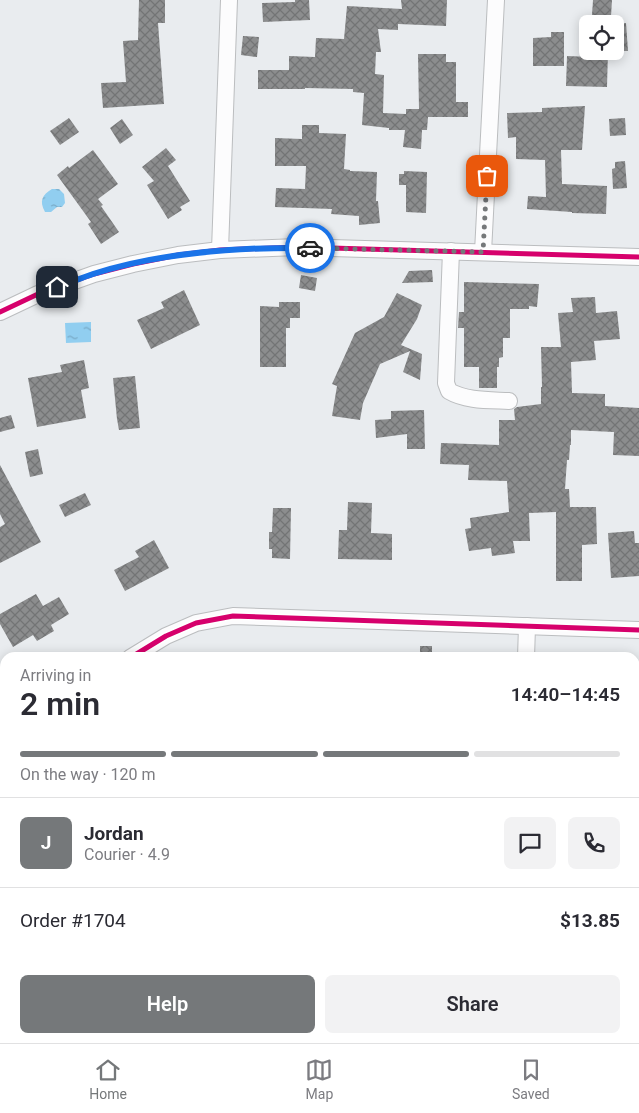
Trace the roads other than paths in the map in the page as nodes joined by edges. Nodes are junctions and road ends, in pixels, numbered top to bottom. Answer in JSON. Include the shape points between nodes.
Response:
{"nodes":[{"id":1,"x":229,"y":0,"type":"edge"},
{"id":2,"x":496,"y":0,"type":"edge"},
{"id":3,"x":220,"y":250,"type":"junction"},
{"id":4,"x":451,"y":251,"type":"junction"},
{"id":5,"x":483,"y":252,"type":"junction"},
{"id":6,"x":639,"y":257,"type":"edge"},
{"id":7,"x":0,"y":312,"type":"edge"},
{"id":8,"x":509,"y":401,"type":"dead end"},
{"id":9,"x":527,"y":626,"type":"junction"},
{"id":10,"x":639,"y":630,"type":"edge"},
{"id":11,"x":140,"y":652,"type":"edge"},
{"id":12,"x":526,"y":652,"type":"edge"}],
"edges":[{"from":1,"to":3,"type":"street"},
{"from":2,"to":5,"type":"street"},
{"from":3,"to":4,"type":"street"},
{"from":3,"to":7,"type":"street","via":[[178,255],[94,274]]},
{"from":4,"to":5,"type":"street"},
{"from":4,"to":8,"type":"street","via":[[448,391],[457,396]]},
{"from":5,"to":6,"type":"street"},
{"from":9,"to":10,"type":"street"},
{"from":9,"to":11,"type":"street","via":[[233,616],[196,623]]},
{"from":9,"to":12,"type":"street"}]}
